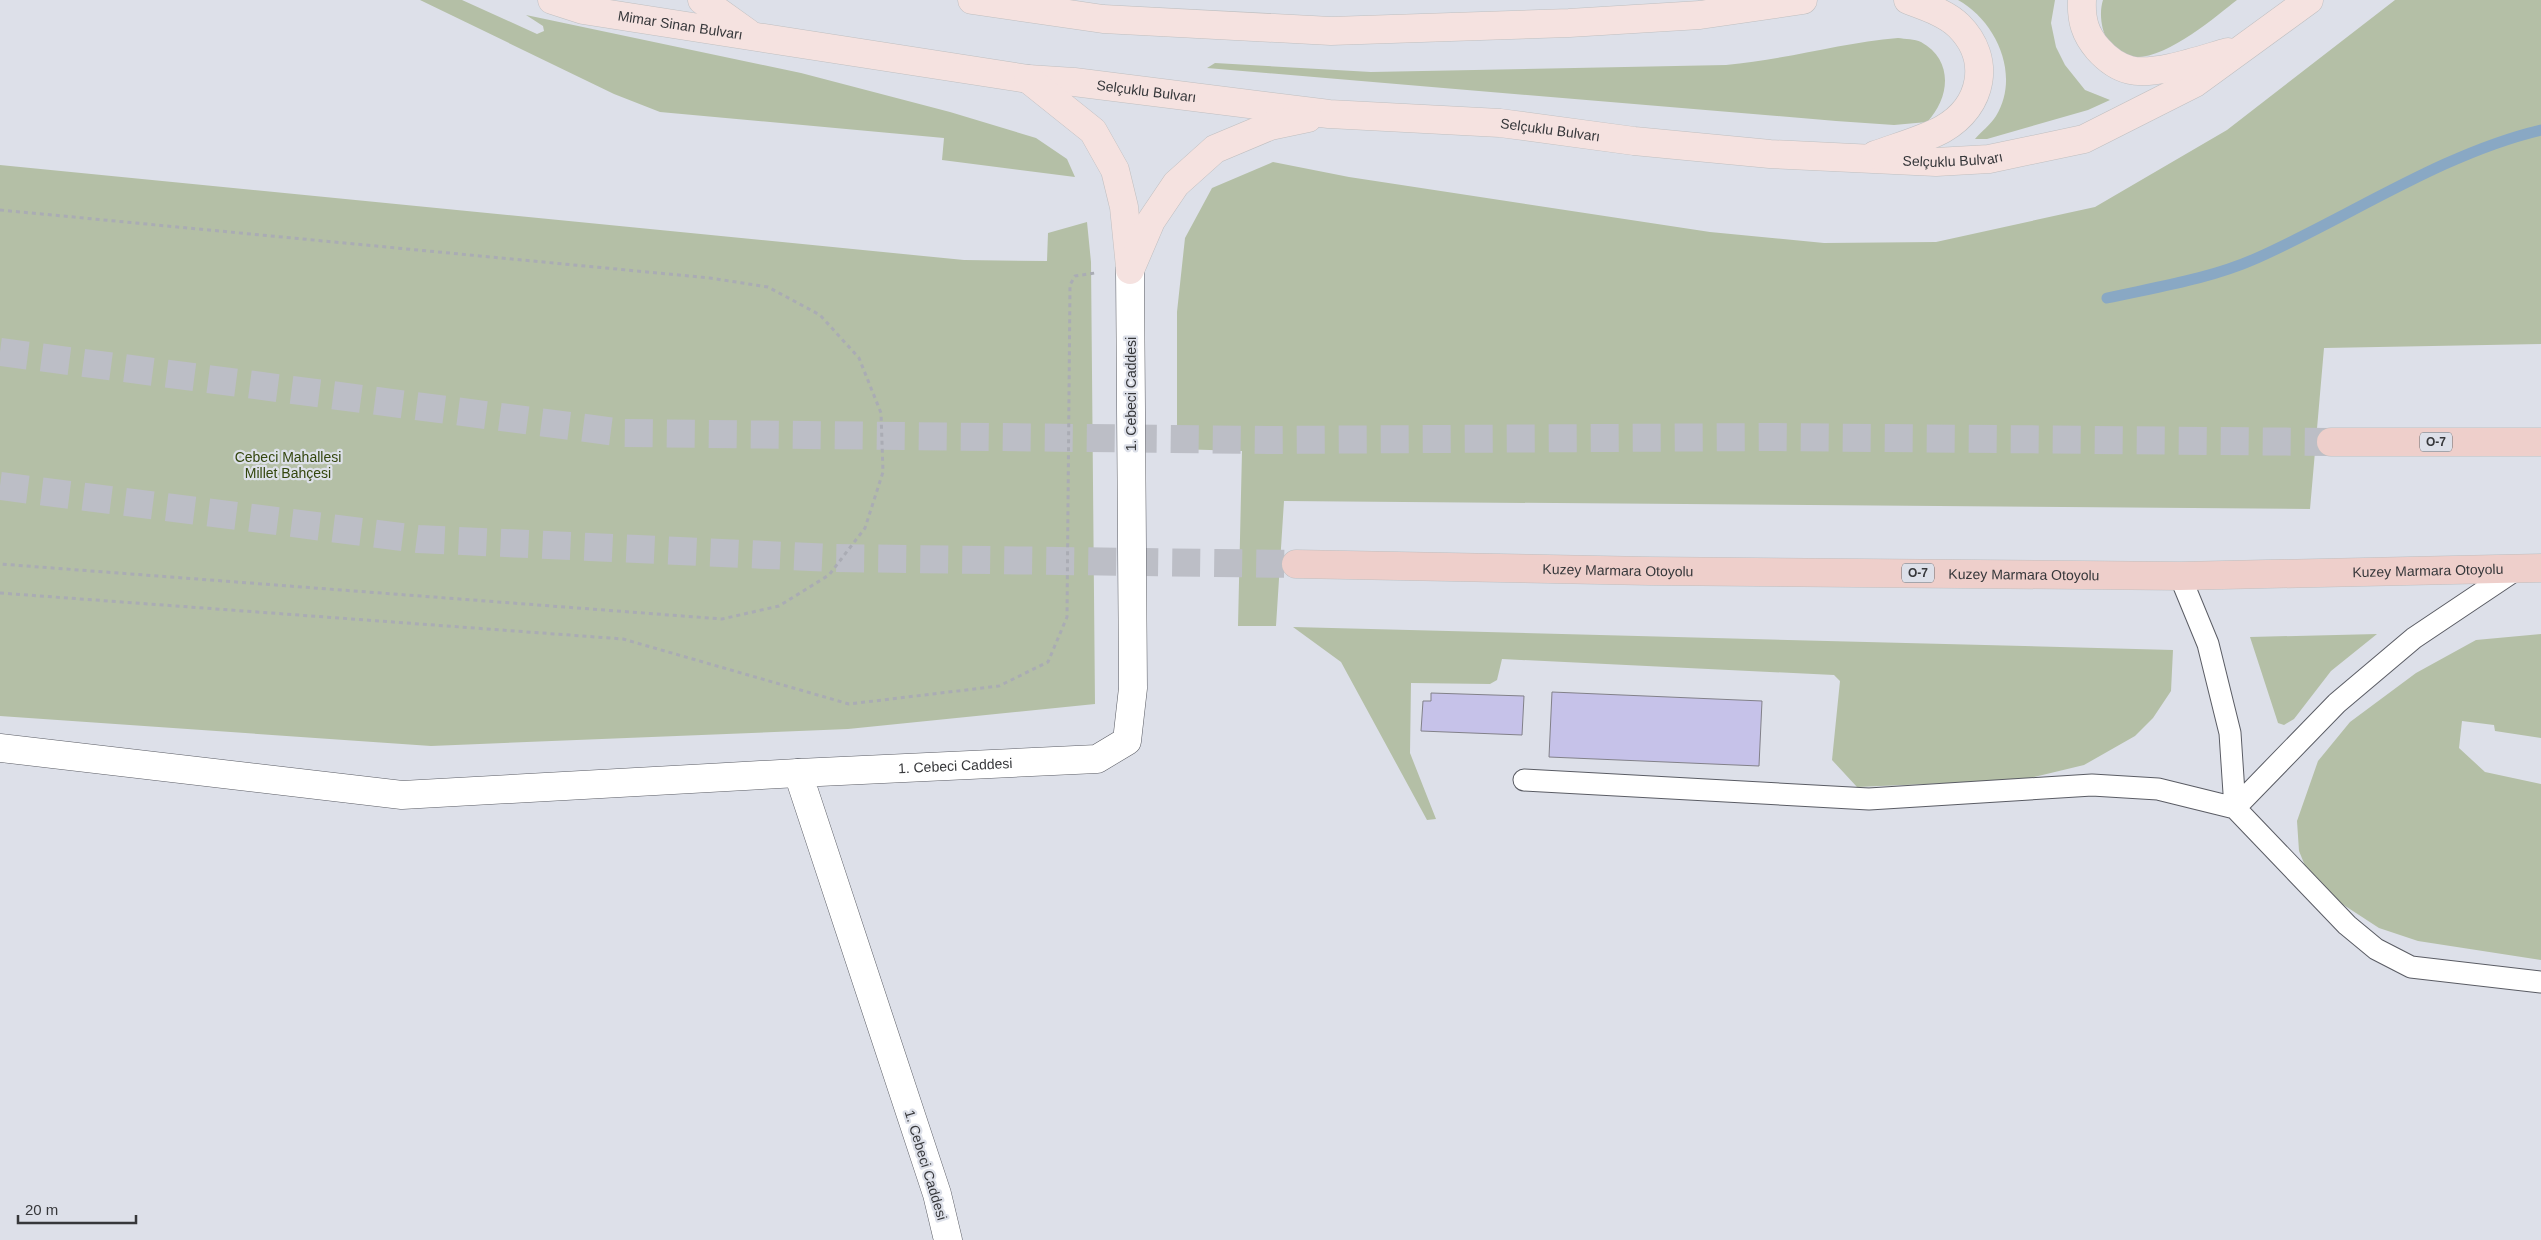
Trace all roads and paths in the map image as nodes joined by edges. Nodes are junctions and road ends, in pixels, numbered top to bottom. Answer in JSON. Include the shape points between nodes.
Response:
{"nodes":[{"id":1,"x":552,"y":0,"type":"edge"},
{"id":2,"x":702,"y":0,"type":"edge"},
{"id":3,"x":972,"y":0,"type":"edge"},
{"id":4,"x":1803,"y":0,"type":"edge"},
{"id":5,"x":1908,"y":0,"type":"edge"},
{"id":6,"x":2082,"y":0,"type":"edge"},
{"id":7,"x":2310,"y":0,"type":"edge"},
{"id":8,"x":751,"y":36,"type":"junction"},
{"id":9,"x":2245,"y":47,"type":"junction"},
{"id":10,"x":1028,"y":79,"type":"junction"},
{"id":11,"x":1329,"y":114,"type":"junction"},
{"id":12,"x":1865,"y":160,"type":"junction"},
{"id":13,"x":0,"y":210,"type":"edge"},
{"id":14,"x":1130,"y":270,"type":"junction"},
{"id":15,"x":2331,"y":442,"type":"tunnel mouth"},
{"id":16,"x":2541,"y":442,"type":"edge"},
{"id":17,"x":0,"y":564,"type":"edge"},
{"id":18,"x":1296,"y":564,"type":"tunnel mouth"},
{"id":19,"x":2529,"y":568,"type":"edge"},
{"id":20,"x":2180,"y":576,"type":"junction"},
{"id":21,"x":0,"y":593,"type":"edge"},
{"id":22,"x":0,"y":748,"type":"edge"},
{"id":23,"x":798,"y":772,"type":"junction"},
{"id":24,"x":1524,"y":780,"type":"dead end"},
{"id":25,"x":2235,"y":808,"type":"junction"},
{"id":26,"x":2541,"y":982,"type":"edge"},
{"id":27,"x":948,"y":1240,"type":"edge"}],
"edges":[{"from":1,"to":8,"type":"main road","name":"Mimar Sinan Bulvarı","via":[[583,10]]},
{"from":2,"to":8,"type":"main road"},
{"from":3,"to":4,"type":"main road","via":[[1103,19],[1331,31],[1700,15]]},
{"from":5,"to":12,"type":"main road","via":[[1931,9],[1958,26],[1976,50],[1981,77],[1972,102],[1944,128]]},
{"from":6,"to":9,"type":"main road","via":[[2081,16],[2088,38],[2106,59],[2130,70],[2166,69]]},
{"from":7,"to":9,"type":"main road","name":"Selçuklu Bulvarı"},
{"from":8,"to":10,"type":"main road","name":"Selçuklu Bulvarı"},
{"from":9,"to":12,"type":"main road","name":"Selçuklu Bulvarı","via":[[2195,83],[2084,139],[1989,160]]},
{"from":10,"to":11,"type":"main road","name":"Selçuklu Bulvarı"},
{"from":10,"to":14,"type":"main road","via":[[1093,131],[1115,170],[1124,207]]},
{"from":11,"to":12,"type":"main road","name":"Selçuklu Bulvarı","via":[[1500,123],[1770,154]]},
{"from":11,"to":14,"type":"main road","via":[[1270,126],[1215,148],[1176,184],[1151,221]]},
{"from":13,"to":17,"type":"path","via":[[700,277],[768,287],[820,314],[859,358],[881,413],[883,472],[865,528],[829,575],[780,606],[722,619]]},
{"from":14,"to":21,"type":"path","via":[[1086,273],[1075,276],[1070,285],[1068,617],[1048,662],[999,686],[849,704],[623,639]]},
{"from":14,"to":23,"type":"street","name":"1. Cebeci Caddesi","via":[[1133,688],[1127,741],[1097,759]]},
{"from":15,"to":16,"type":"highway","number":"O-7"},
{"from":18,"to":20,"type":"highway","name":"Kuzey Marmara Otoyolu","number":"O-7"},
{"from":19,"to":20,"type":"highway","name":"Kuzey Marmara Otoyolu","number":"O-7"},
{"from":19,"to":25,"type":"lane","via":[[2414,638],[2337,703]]},
{"from":20,"to":25,"type":"lane","via":[[2208,644],[2230,733]]},
{"from":22,"to":23,"type":"street","via":[[402,795]]},
{"from":23,"to":27,"type":"street","name":"1. Cebeci Caddesi","via":[[937,1194]]},
{"from":24,"to":25,"type":"lane","via":[[1869,799],[2092,785],[2158,789]]},
{"from":25,"to":26,"type":"lane","via":[[2347,925],[2376,949],[2411,967]]}]}
